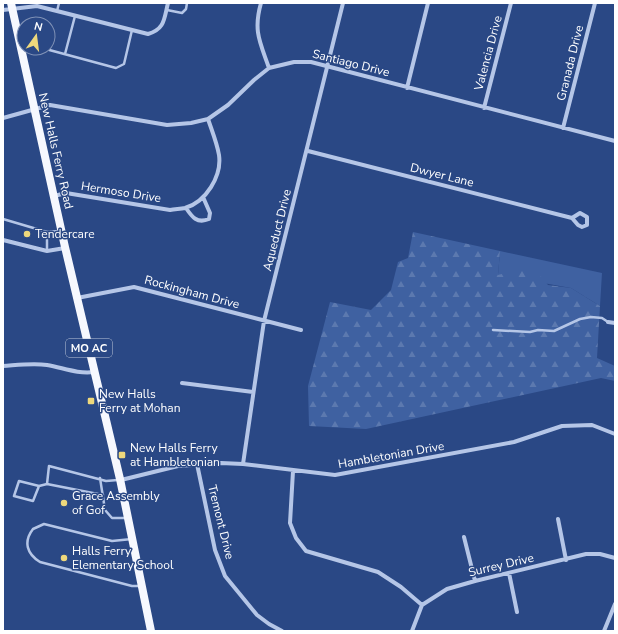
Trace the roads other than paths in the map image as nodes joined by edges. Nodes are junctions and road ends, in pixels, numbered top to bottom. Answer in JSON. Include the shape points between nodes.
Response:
{"nodes":[{"id":1,"x":59,"y":3,"type":"edge"},
{"id":2,"x":168,"y":3,"type":"edge"},
{"id":3,"x":188,"y":3,"type":"edge"},
{"id":4,"x":261,"y":3,"type":"edge"},
{"id":5,"x":343,"y":3,"type":"edge"},
{"id":6,"x":428,"y":3,"type":"edge"},
{"id":7,"x":512,"y":3,"type":"edge"},
{"id":8,"x":595,"y":3,"type":"edge"},
{"id":9,"x":12,"y":6,"type":"edge"},
{"id":10,"x":3,"y":10,"type":"edge"},
{"id":11,"x":166,"y":10,"type":"junction"},
{"id":12,"x":57,"y":11,"type":"junction"},
{"id":13,"x":75,"y":16,"type":"junction"},
{"id":14,"x":132,"y":30,"type":"junction"},
{"id":15,"x":56,"y":52,"type":"edge"},
{"id":16,"x":65,"y":54,"type":"junction"},
{"id":17,"x":269,"y":68,"type":"junction"},
{"id":18,"x":328,"y":68,"type":"junction"},
{"id":19,"x":407,"y":88,"type":"junction"},
{"id":20,"x":484,"y":108,"type":"junction"},
{"id":21,"x":34,"y":111,"type":"junction"},
{"id":22,"x":3,"y":118,"type":"edge"},
{"id":23,"x":208,"y":119,"type":"junction"},
{"id":24,"x":564,"y":128,"type":"junction"},
{"id":25,"x":615,"y":141,"type":"edge"},
{"id":26,"x":308,"y":151,"type":"junction"},
{"id":27,"x":54,"y":196,"type":"junction"},
{"id":28,"x":203,"y":197,"type":"junction"},
{"id":29,"x":186,"y":208,"type":"junction"},
{"id":30,"x":3,"y":218,"type":"edge"},
{"id":31,"x":572,"y":218,"type":"dead end"},
{"id":32,"x":61,"y":230,"type":"junction"},
{"id":33,"x":47,"y":232,"type":"junction"},
{"id":34,"x":3,"y":240,"type":"edge"},
{"id":35,"x":65,"y":247,"type":"junction"},
{"id":36,"x":47,"y":251,"type":"junction"},
{"id":37,"x":77,"y":298,"type":"junction"},
{"id":38,"x":264,"y":321,"type":"junction"},
{"id":39,"x":608,"y":322,"type":"joint"},
{"id":40,"x":615,"y":323,"type":"edge"},
{"id":41,"x":301,"y":330,"type":"dead end"},
{"id":42,"x":493,"y":330,"type":"dead end"},
{"id":43,"x":3,"y":366,"type":"edge"},
{"id":44,"x":94,"y":372,"type":"junction"},
{"id":45,"x":182,"y":384,"type":"dead end"},
{"id":46,"x":253,"y":392,"type":"junction"},
{"id":47,"x":615,"y":434,"type":"edge"},
{"id":48,"x":196,"y":464,"type":"junction"},
{"id":49,"x":243,"y":464,"type":"junction"},
{"id":50,"x":293,"y":471,"type":"junction"},
{"id":51,"x":100,"y":478,"type":"junction"},
{"id":52,"x":120,"y":480,"type":"junction"},
{"id":53,"x":47,"y":484,"type":"junction"},
{"id":54,"x":39,"y":486,"type":"junction"},
{"id":55,"x":103,"y":495,"type":"junction"},
{"id":56,"x":128,"y":518,"type":"junction"},
{"id":57,"x":558,"y":519,"type":"dead end"},
{"id":58,"x":464,"y":537,"type":"dead end"},
{"id":59,"x":132,"y":539,"type":"junction"},
{"id":60,"x":615,"y":558,"type":"edge"},
{"id":61,"x":566,"y":560,"type":"junction"},
{"id":62,"x":509,"y":573,"type":"junction"},
{"id":63,"x":475,"y":581,"type":"junction"},
{"id":64,"x":142,"y":586,"type":"junction"},
{"id":65,"x":615,"y":604,"type":"edge"},
{"id":66,"x":422,"y":605,"type":"junction"},
{"id":67,"x":517,"y":612,"type":"dead end"},
{"id":68,"x":151,"y":631,"type":"edge"},
{"id":69,"x":282,"y":631,"type":"edge"},
{"id":70,"x":412,"y":631,"type":"edge"},
{"id":71,"x":604,"y":631,"type":"edge"}],
"edges":[{"from":1,"to":12,"type":"lane"},
{"from":2,"to":11,"type":"street"},
{"from":3,"to":11,"type":"lane","via":[[182,13]]},
{"from":4,"to":17,"type":"street","via":[[256,20],[258,36]]},
{"from":5,"to":18,"type":"street","name":"Aqueduct Drive"},
{"from":6,"to":19,"type":"street"},
{"from":7,"to":20,"type":"street","name":"Valencia Drive"},
{"from":8,"to":24,"type":"street","name":"Granada Drive"},
{"from":9,"to":10,"type":"street"},
{"from":9,"to":12,"type":"street","via":[[37,6]]},
{"from":9,"to":21,"type":"main road","name":"New Halls Ferry Road","number":"MO AC"},
{"from":11,"to":14,"type":"street","via":[[163,25],[158,31],[148,34]]},
{"from":12,"to":13,"type":"street"},
{"from":13,"to":14,"type":"street"},
{"from":13,"to":16,"type":"lane"},
{"from":14,"to":16,"type":"lane","via":[[124,64],[120,67]]},
{"from":15,"to":16,"type":"lane"},
{"from":17,"to":18,"type":"street","name":"Santiago Drive","via":[[294,62],[311,62]]},
{"from":17,"to":23,"type":"street","name":"Santiago Drive","via":[[228,105]]},
{"from":18,"to":19,"type":"street","name":"Santiago Drive"},
{"from":18,"to":26,"type":"street","name":"Aqueduct Drive"},
{"from":19,"to":20,"type":"street","name":"Santiago Drive"},
{"from":20,"to":24,"type":"street","name":"Santiago Drive"},
{"from":21,"to":22,"type":"street","name":"Santiago Drive"},
{"from":21,"to":23,"type":"street","name":"Santiago Drive","via":[[50,105],[167,125]]},
{"from":21,"to":27,"type":"main road","name":"New Halls Ferry Road","number":"MO AC"},
{"from":23,"to":28,"type":"street","name":"Hermoso Drive","via":[[219,155],[219,166],[216,178]]},
{"from":24,"to":25,"type":"street","name":"Santiago Drive"},
{"from":26,"to":31,"type":"street","name":"Dwyer Lane"},
{"from":26,"to":38,"type":"street","name":"Aqueduct Drive"},
{"from":27,"to":29,"type":"street","name":"Hermoso Drive","via":[[66,193],[170,210]]},
{"from":27,"to":32,"type":"main road","name":"New Halls Ferry Road","number":"MO AC"},
{"from":28,"to":29,"type":"street","name":"Hermoso Drive"},
{"from":28,"to":29,"type":"street","via":[[210,213],[209,219],[202,222],[196,220]]},
{"from":30,"to":33,"type":"lane"},
{"from":32,"to":33,"type":"lane"},
{"from":32,"to":35,"type":"main road","name":"New Halls Ferry Road","number":"MO AC"},
{"from":33,"to":36,"type":"lane"},
{"from":34,"to":36,"type":"street"},
{"from":35,"to":36,"type":"street"},
{"from":35,"to":37,"type":"main road","name":"New Halls Ferry Road","number":"MO AC"},
{"from":37,"to":38,"type":"street","name":"Rockingham Drive","via":[[134,287]]},
{"from":37,"to":44,"type":"main road","name":"New Halls Ferry Road","number":"MO AC"},
{"from":38,"to":41,"type":"street","name":"Rockingham Drive"},
{"from":38,"to":46,"type":"street","name":"Aqueduct Drive"},
{"from":39,"to":40,"type":"street"},
{"from":39,"to":42,"type":"lane","via":[[602,318],[591,317],[580,319],[554,331]]},
{"from":43,"to":44,"type":"street","via":[[26,364],[80,374]]},
{"from":44,"to":52,"type":"main road","name":"New Halls Ferry Road","number":"MO AC"},
{"from":45,"to":46,"type":"street"},
{"from":46,"to":49,"type":"street","name":"Aqueduct Drive"},
{"from":47,"to":50,"type":"street","name":"Hambletonian Drive","via":[[592,425],[562,426],[514,442],[356,473],[334,475]]},
{"from":48,"to":49,"type":"street","name":"Hambletonian Drive"},
{"from":48,"to":52,"type":"street","name":"Hambletonian Drive","via":[[160,469]]},
{"from":48,"to":69,"type":"street","name":"Tremont Drive","via":[[215,550],[226,576],[257,614]]},
{"from":49,"to":50,"type":"street","name":"Hambletonian Drive"},
{"from":50,"to":66,"type":"street","via":[[290,523],[296,538],[306,551],[378,572],[401,586]]},
{"from":51,"to":52,"type":"lane","via":[[106,481]]},
{"from":51,"to":53,"type":"lane","via":[[49,466]]},
{"from":51,"to":55,"type":"lane"},
{"from":52,"to":56,"type":"main road","name":"New Halls Ferry Road","number":"MO AC"},
{"from":53,"to":54,"type":"lane"},
{"from":53,"to":55,"type":"lane"},
{"from":54,"to":54,"type":"lane","via":[[19,481],[14,496],[33,500]]},
{"from":55,"to":56,"type":"lane","via":[[105,510],[112,518]]},
{"from":56,"to":59,"type":"main road","name":"New Halls Ferry Road","number":"MO AC"},
{"from":57,"to":61,"type":"street"},
{"from":58,"to":63,"type":"street"},
{"from":59,"to":64,"type":"main road","name":"New Halls Ferry Road","number":"MO AC"},
{"from":59,"to":64,"type":"lane","via":[[112,541],[44,524],[33,529],[26,542],[29,554],[40,562],[132,586]]},
{"from":60,"to":61,"type":"street","name":"Surrey Drive","via":[[586,554]]},
{"from":61,"to":62,"type":"street","name":"Surrey Drive"},
{"from":62,"to":63,"type":"street","name":"Surrey Drive"},
{"from":62,"to":67,"type":"street"},
{"from":63,"to":66,"type":"street","name":"Surrey Drive","via":[[447,589]]},
{"from":64,"to":68,"type":"main road","name":"New Halls Ferry Road","number":"MO AC"},
{"from":65,"to":71,"type":"street"},
{"from":66,"to":70,"type":"street"}]}
